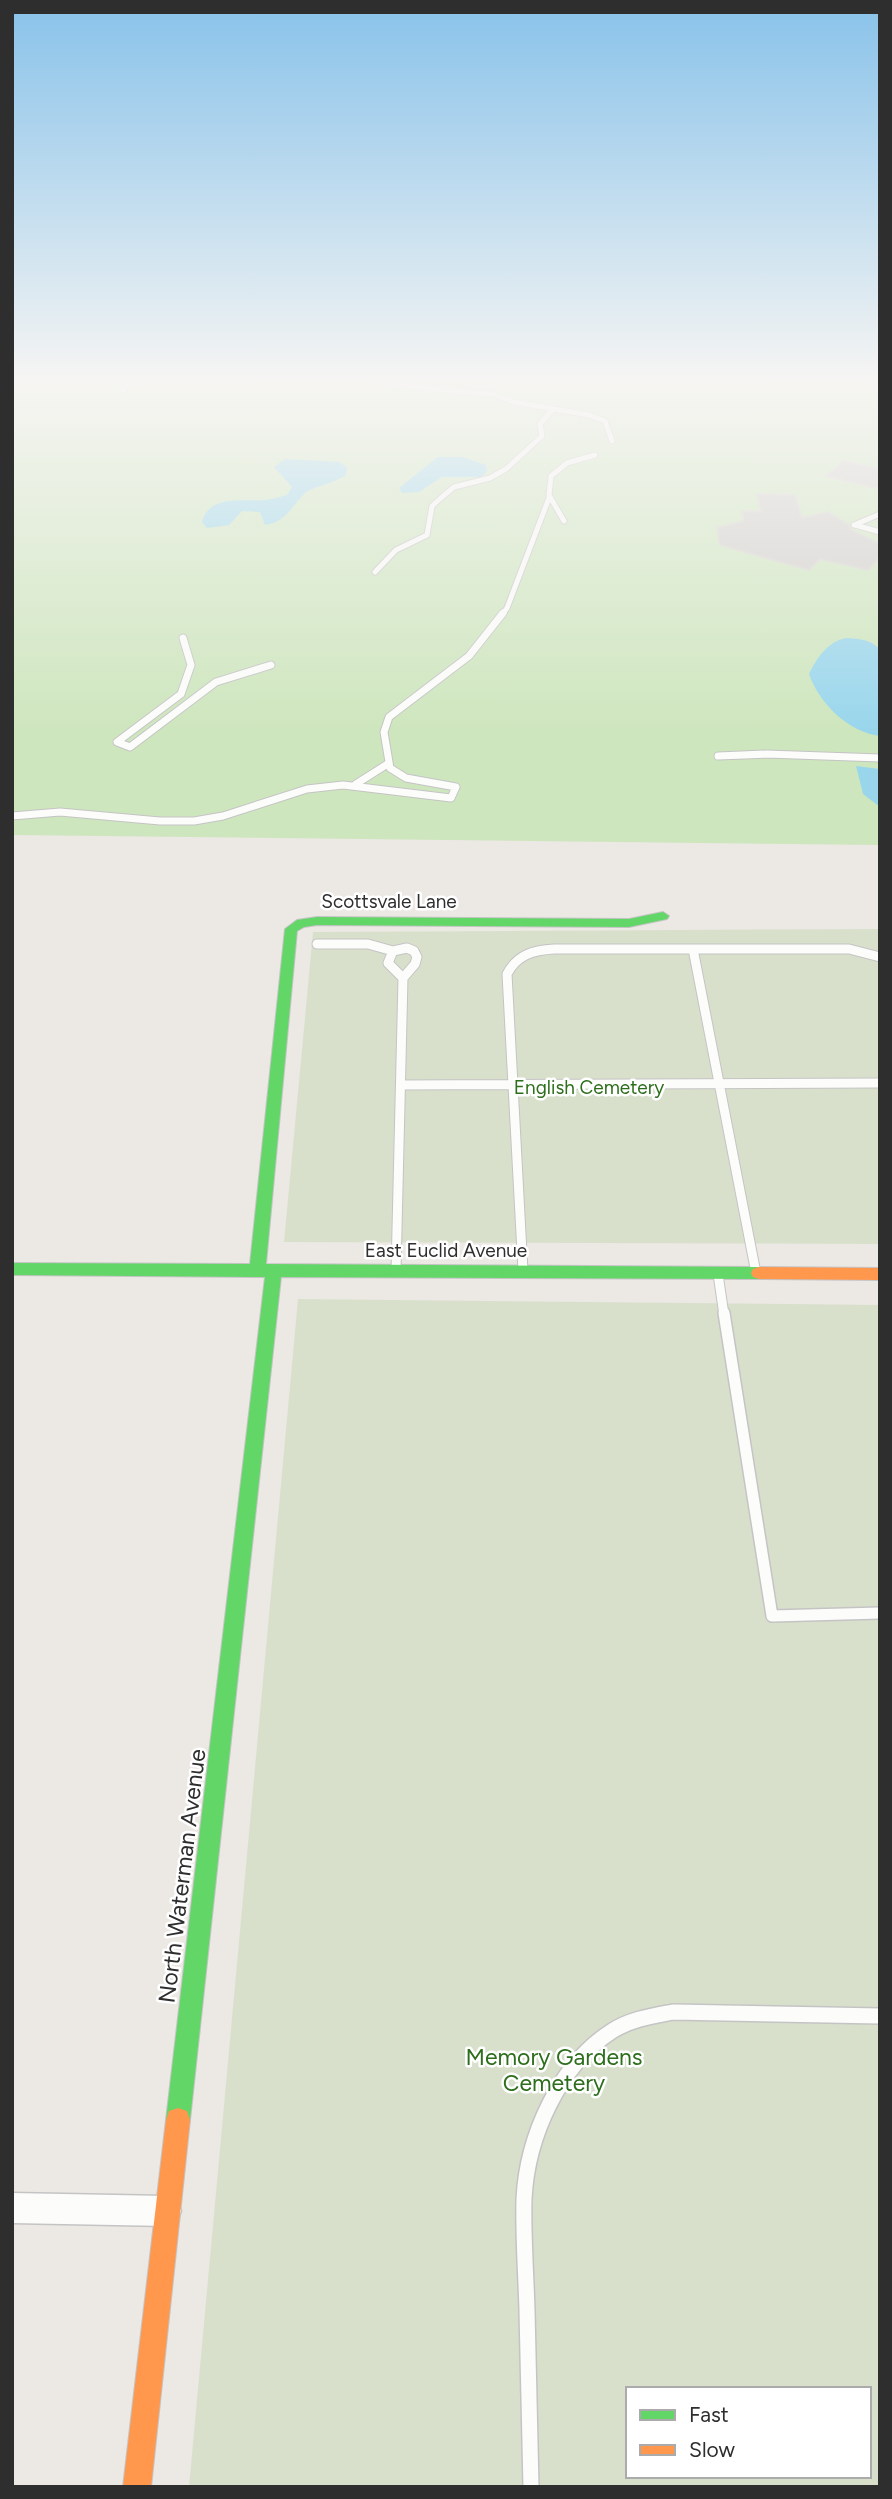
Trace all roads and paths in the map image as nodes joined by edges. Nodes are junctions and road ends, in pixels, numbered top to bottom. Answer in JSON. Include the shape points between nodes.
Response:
{"nodes":[{"id":1,"x":441,"y":497,"type":"edge"},
{"id":2,"x":549,"y":498,"type":"joint"},
{"id":3,"x":880,"y":514,"type":"edge"},
{"id":4,"x":564,"y":521,"type":"dead end"},
{"id":5,"x":880,"y":532,"type":"edge"},
{"id":6,"x":374,"y":572,"type":"dead end"},
{"id":7,"x":183,"y":638,"type":"dead end"},
{"id":8,"x":271,"y":665,"type":"dead end"},
{"id":9,"x":718,"y":756,"type":"dead end"},
{"id":10,"x":880,"y":758,"type":"edge"},
{"id":11,"x":389,"y":763,"type":"junction"},
{"id":12,"x":356,"y":784,"type":"junction"},
{"id":13,"x":12,"y":816,"type":"edge"},
{"id":14,"x":663,"y":916,"type":"dead end"},
{"id":15,"x":317,"y":944,"type":"dead end"},
{"id":16,"x":693,"y":949,"type":"junction"},
{"id":17,"x":393,"y":951,"type":"junction"},
{"id":18,"x":880,"y":957,"type":"edge"},
{"id":19,"x":403,"y":978,"type":"junction"},
{"id":20,"x":719,"y":1083,"type":"junction"},
{"id":21,"x":880,"y":1083,"type":"edge"},
{"id":22,"x":401,"y":1085,"type":"junction"},
{"id":23,"x":513,"y":1085,"type":"junction"},
{"id":24,"x":12,"y":1269,"type":"edge"},
{"id":25,"x":257,"y":1270,"type":"junction"},
{"id":26,"x":274,"y":1270,"type":"junction"},
{"id":27,"x":396,"y":1271,"type":"junction"},
{"id":28,"x":523,"y":1272,"type":"junction"},
{"id":29,"x":718,"y":1273,"type":"junction"},
{"id":30,"x":756,"y":1273,"type":"junction"},
{"id":31,"x":880,"y":1274,"type":"edge"},
{"id":32,"x":880,"y":1613,"type":"edge"},
{"id":33,"x":880,"y":2016,"type":"edge"},
{"id":34,"x":12,"y":2208,"type":"edge"},
{"id":35,"x":166,"y":2211,"type":"junction"},
{"id":36,"x":137,"y":2487,"type":"edge"},
{"id":37,"x":531,"y":2487,"type":"edge"}],
"edges":[{"from":1,"to":6,"type":"lane","via":[[432,506],[427,535],[396,550]]},
{"from":2,"to":4,"type":"lane"},
{"from":2,"to":11,"type":"lane","via":[[507,608],[469,656],[389,717],[384,732]]},
{"from":3,"to":5,"type":"lane","via":[[854,525]]},
{"from":7,"to":8,"type":"lane","via":[[191,665],[181,694],[117,742],[130,747],[216,682]]},
{"from":9,"to":10,"type":"lane"},
{"from":11,"to":12,"type":"lane"},
{"from":11,"to":12,"type":"lane","via":[[406,778],[456,787],[451,798]]},
{"from":12,"to":13,"type":"lane","via":[[283,794],[225,817],[194,821],[61,812]]},
{"from":14,"to":25,"type":"street","name":"Scottsvale Lane","via":[[629,923],[317,921],[291,929]]},
{"from":15,"to":17,"type":"lane","via":[[368,944]]},
{"from":16,"to":18,"type":"lane","via":[[849,948]]},
{"from":16,"to":20,"type":"lane"},
{"from":16,"to":23,"type":"lane","via":[[540,950],[514,961],[507,974]]},
{"from":17,"to":19,"type":"lane","via":[[388,963]]},
{"from":17,"to":19,"type":"lane","via":[[407,948],[417,957]]},
{"from":19,"to":22,"type":"lane"},
{"from":20,"to":21,"type":"lane"},
{"from":20,"to":23,"type":"lane"},
{"from":20,"to":30,"type":"lane"},
{"from":22,"to":23,"type":"lane"},
{"from":22,"to":27,"type":"lane"},
{"from":23,"to":28,"type":"lane"},
{"from":24,"to":25,"type":"street","name":"East Euclid Avenue"},
{"from":25,"to":26,"type":"street","name":"East Euclid Avenue"},
{"from":26,"to":27,"type":"street","name":"East Euclid Avenue"},
{"from":26,"to":35,"type":"street","name":"North Waterman Avenue"},
{"from":27,"to":28,"type":"street","name":"East Euclid Avenue"},
{"from":28,"to":29,"type":"street","name":"East Euclid Avenue"},
{"from":29,"to":30,"type":"street","name":"East Euclid Avenue"},
{"from":29,"to":32,"type":"lane","via":[[772,1616]]},
{"from":30,"to":31,"type":"street","name":"East Euclid Avenue"},
{"from":33,"to":37,"type":"lane","via":[[673,2012],[640,2018],[615,2030],[575,2062],[555,2092],[540,2128],[528,2163],[524,2198]]},
{"from":34,"to":35,"type":"street"},
{"from":35,"to":36,"type":"street","name":"North Waterman Avenue"}]}
